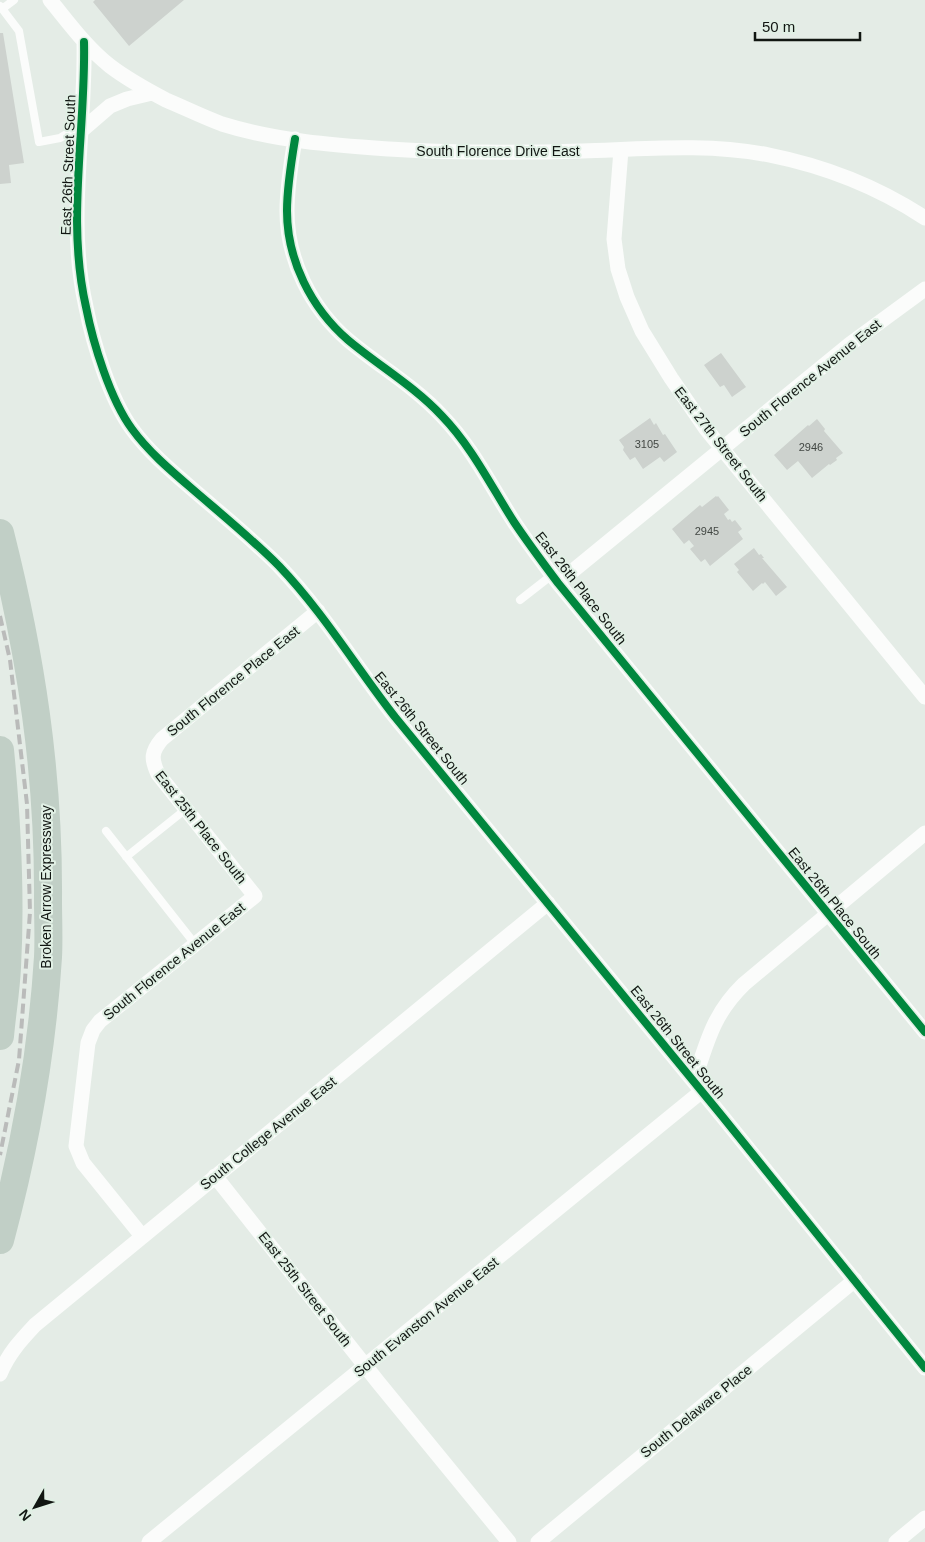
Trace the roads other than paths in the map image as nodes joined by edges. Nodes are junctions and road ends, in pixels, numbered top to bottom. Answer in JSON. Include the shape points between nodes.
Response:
{"nodes":[{"id":1,"x":14,"y":0,"type":"edge"},
{"id":2,"x":50,"y":0,"type":"edge"},
{"id":3,"x":1,"y":8,"type":"edge"},
{"id":4,"x":84,"y":42,"type":"junction"},
{"id":5,"x":152,"y":93,"type":"junction"},
{"id":6,"x":82,"y":128,"type":"junction"},
{"id":7,"x":295,"y":139,"type":"junction"},
{"id":8,"x":621,"y":150,"type":"junction"},
{"id":9,"x":925,"y":218,"type":"edge"},
{"id":10,"x":925,"y":289,"type":"edge"},
{"id":11,"x":723,"y":449,"type":"junction"},
{"id":12,"x":0,"y":533,"type":"edge"},
{"id":13,"x":555,"y":579,"type":"junction"},
{"id":14,"x":520,"y":600,"type":"dead end"},
{"id":15,"x":318,"y":611,"type":"junction"},
{"id":16,"x":925,"y":697,"type":"edge"},
{"id":17,"x":0,"y":750,"type":"edge"},
{"id":18,"x":152,"y":755,"type":"joint"},
{"id":19,"x":186,"y":809,"type":"junction"},
{"id":20,"x":106,"y":831,"type":"dead end"},
{"id":21,"x":925,"y":833,"type":"edge"},
{"id":22,"x":126,"y":857,"type":"junction"},
{"id":23,"x":255,"y":896,"type":"joint"},
{"id":24,"x":548,"y":903,"type":"junction"},
{"id":25,"x":828,"y":914,"type":"junction"},
{"id":26,"x":195,"y":944,"type":"junction"},
{"id":27,"x":925,"y":1032,"type":"edge"},
{"id":28,"x":0,"y":1036,"type":"edge"},
{"id":29,"x":698,"y":1086,"type":"junction"},
{"id":30,"x":215,"y":1176,"type":"junction"},
{"id":31,"x":142,"y":1236,"type":"junction"},
{"id":32,"x":0,"y":1240,"type":"edge"},
{"id":33,"x":855,"y":1280,"type":"junction"},
{"id":34,"x":366,"y":1366,"type":"junction"},
{"id":35,"x":924,"y":1366,"type":"edge"},
{"id":36,"x":0,"y":1374,"type":"edge"},
{"id":37,"x":925,"y":1518,"type":"edge"},
{"id":38,"x":149,"y":1542,"type":"edge"},
{"id":39,"x":509,"y":1542,"type":"edge"},
{"id":40,"x":538,"y":1542,"type":"edge"},
{"id":41,"x":896,"y":1542,"type":"edge"}],
"edges":[{"from":1,"to":3,"type":"lane"},
{"from":2,"to":4,"type":"street"},
{"from":3,"to":6,"type":"lane","via":[[19,31],[39,142],[60,138]]},
{"from":4,"to":5,"type":"street","name":"South Florence Drive East","via":[[109,65]]},
{"from":4,"to":6,"type":"street","name":"East 26th Street South"},
{"from":5,"to":6,"type":"street","via":[[110,106]]},
{"from":5,"to":7,"type":"street","name":"South Florence Drive East","via":[[221,123]]},
{"from":6,"to":15,"type":"street","name":"East 26th Street South","via":[[78,218],[81,274],[87,314],[114,398],[130,427],[156,457],[258,545]]},
{"from":7,"to":8,"type":"street","name":"South Florence Drive East","via":[[433,152]]},
{"from":7,"to":13,"type":"street","name":"East 26th Place South","via":[[287,211],[290,239],[302,279],[311,296],[349,340],[404,381],[443,416]]},
{"from":8,"to":9,"type":"street","name":"South Florence Drive East","via":[[717,149],[768,155],[842,176],[907,206]]},
{"from":8,"to":11,"type":"street","name":"East 27th Street South","via":[[614,240],[618,269],[627,297],[642,332],[671,378]]},
{"from":10,"to":11,"type":"street","name":"South Florence Avenue East","via":[[850,344]]},
{"from":11,"to":13,"type":"street","name":"South Florence Avenue East"},
{"from":11,"to":16,"type":"street","name":"East 27th Street South"},
{"from":12,"to":32,"type":"highway","name":"Broken Arrow Expressway","via":[[27,655],[40,734],[47,816],[48,956],[31,1107]]},
{"from":13,"to":14,"type":"lane"},
{"from":13,"to":25,"type":"street","name":"East 26th Place South"},
{"from":15,"to":18,"type":"street","name":"South Florence Place East","via":[[162,739]]},
{"from":15,"to":24,"type":"street","name":"East 26th Street South","via":[[379,697]]},
{"from":17,"to":28,"type":"highway","via":[[9,895],[7,969]]},
{"from":18,"to":19,"type":"street","name":"East 25th Place South","via":[[158,774]]},
{"from":19,"to":22,"type":"lane"},
{"from":19,"to":23,"type":"street","name":"East 25th Place South"},
{"from":20,"to":22,"type":"lane"},
{"from":21,"to":25,"type":"street"},
{"from":22,"to":26,"type":"lane"},
{"from":23,"to":26,"type":"street","name":"South Florence Avenue East"},
{"from":24,"to":29,"type":"street","name":"East 26th Street South"},
{"from":24,"to":30,"type":"street","name":"South College Avenue East"},
{"from":25,"to":27,"type":"street","name":"East 26th Place South"},
{"from":25,"to":29,"type":"street","via":[[730,998],[708,1038]]},
{"from":26,"to":31,"type":"street","name":"South Florence Avenue East","via":[[100,1021],[88,1043],[76,1146],[83,1164]]},
{"from":29,"to":33,"type":"street","name":"East 26th Street South"},
{"from":29,"to":34,"type":"street","name":"South Evanston Avenue East"},
{"from":30,"to":31,"type":"street","name":"South College Avenue East"},
{"from":30,"to":34,"type":"street","name":"East 25th Street South"},
{"from":31,"to":36,"type":"street","name":"South College Avenue East","via":[[35,1325],[15,1347]]},
{"from":33,"to":35,"type":"street","name":"East 26th Street South"},
{"from":33,"to":40,"type":"street","name":"South Delaware Place"},
{"from":34,"to":38,"type":"street","name":"South Evanston Avenue East"},
{"from":34,"to":39,"type":"street","name":"East 25th Street South"},
{"from":37,"to":41,"type":"street"}]}
